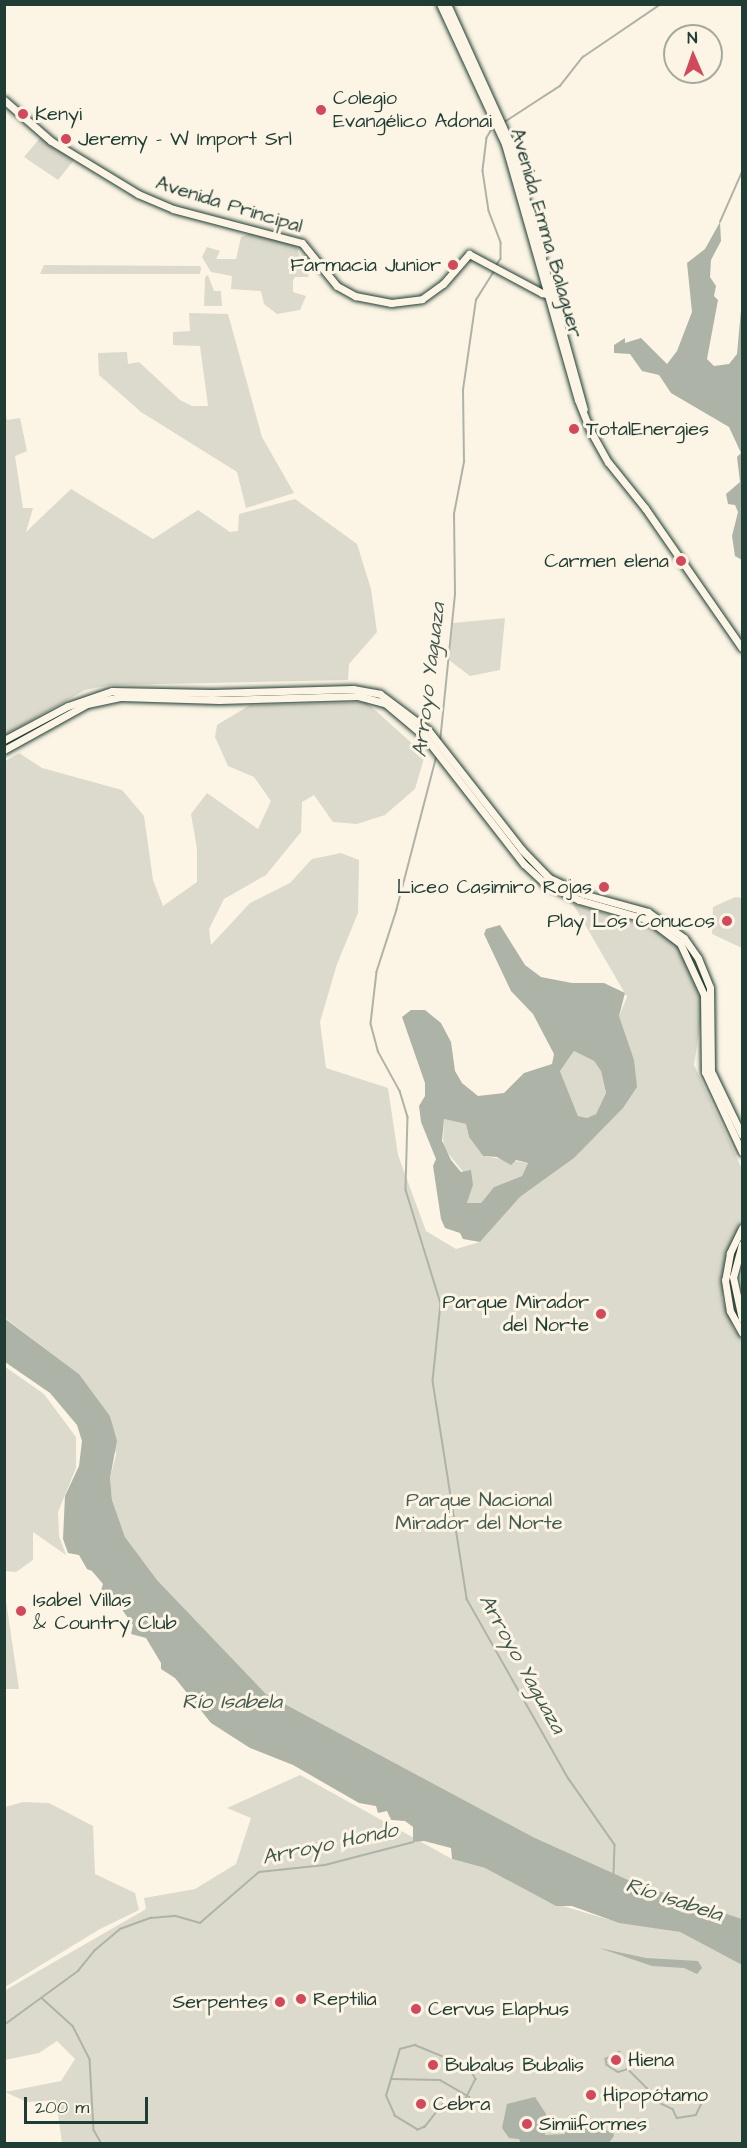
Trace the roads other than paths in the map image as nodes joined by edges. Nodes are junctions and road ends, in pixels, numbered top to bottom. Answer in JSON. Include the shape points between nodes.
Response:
{"nodes":[{"id":1,"x":440,"y":4,"type":"edge"},
{"id":2,"x":447,"y":4,"type":"edge"},
{"id":3,"x":4,"y":100,"type":"edge"},
{"id":4,"x":494,"y":108,"type":"junction"},
{"id":5,"x":551,"y":296,"type":"junction"},
{"id":6,"x":742,"y":648,"type":"edge"},
{"id":7,"x":427,"y":733,"type":"junction"},
{"id":8,"x":4,"y":740,"type":"edge"},
{"id":9,"x":4,"y":750,"type":"edge"},
{"id":10,"x":466,"y":784,"type":"junction"},
{"id":11,"x":742,"y":1135,"type":"edge"},
{"id":12,"x":742,"y":1152,"type":"edge"},
{"id":13,"x":742,"y":1228,"type":"edge"},
{"id":14,"x":742,"y":1244,"type":"edge"},
{"id":15,"x":742,"y":1319,"type":"edge"},
{"id":16,"x":742,"y":1333,"type":"edge"}],
"edges":[{"from":1,"to":4,"type":"street","name":"Avenida Emma Balaguer"},
{"from":2,"to":4,"type":"street","name":"Avenida Emma Balaguer"},
{"from":3,"to":5,"type":"street","name":"Avenida Principal","via":[[51,141],[138,194],[172,209],[302,243],[337,286],[355,296],[391,303],[422,298],[443,284],[469,254]]},
{"from":4,"to":5,"type":"street","name":"Avenida Emma Balaguer"},
{"from":5,"to":6,"type":"street","name":"Avenida Emma Balaguer","via":[[584,409],[608,462],[651,516]]},
{"from":7,"to":8,"type":"street","via":[[399,705],[367,690],[212,693],[148,689],[97,694]]},
{"from":7,"to":9,"type":"street","via":[[394,707],[368,697],[121,697],[87,704]]},
{"from":7,"to":10,"type":"street","via":[[451,770]]},
{"from":7,"to":10,"type":"street","via":[[453,761]]},
{"from":10,"to":11,"type":"street","via":[[549,878],[583,894],[648,912],[678,931],[688,943],[710,988],[711,1071]]},
{"from":10,"to":12,"type":"street","via":[[543,882],[579,900],[649,920],[680,943],[704,995],[705,1072]]},
{"from":13,"to":16,"type":"street","via":[[730,1253],[725,1280],[730,1311]]},
{"from":14,"to":15,"type":"street","via":[[733,1277]]}]}
